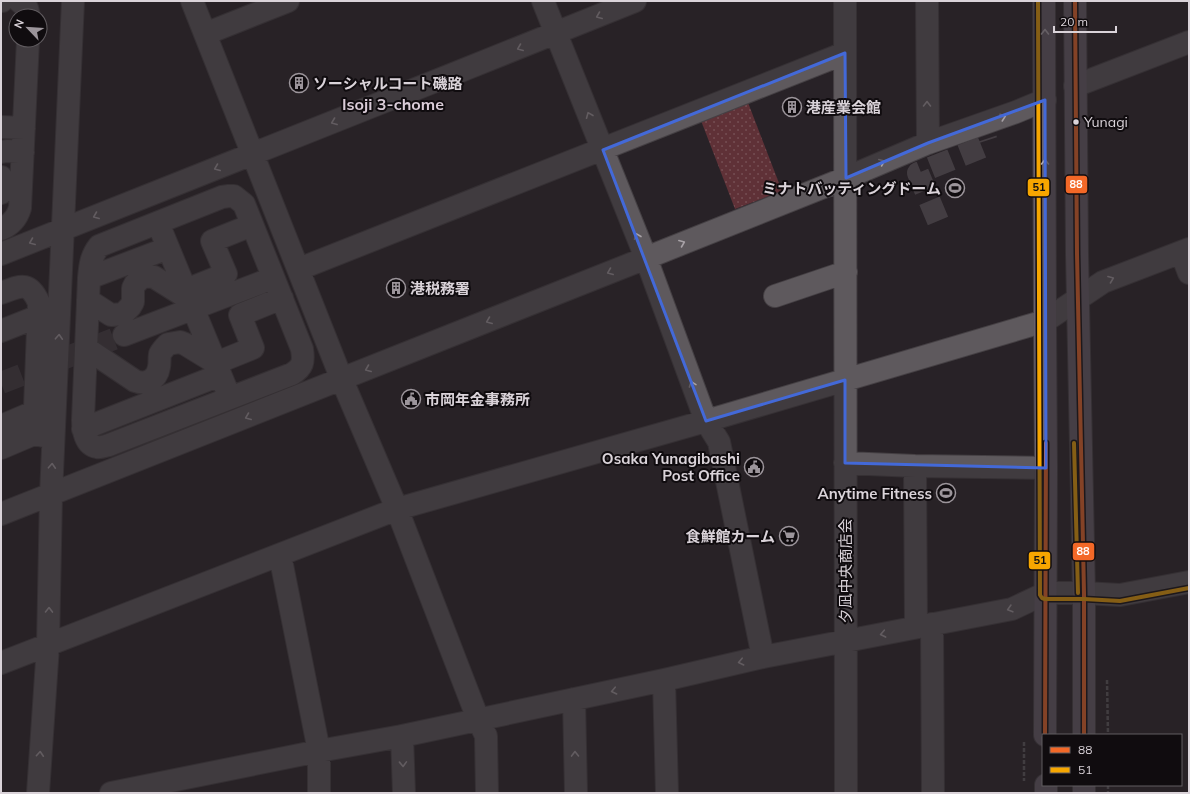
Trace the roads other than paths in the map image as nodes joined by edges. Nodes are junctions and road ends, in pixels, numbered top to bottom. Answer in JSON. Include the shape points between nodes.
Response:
{"nodes":[{"id":1,"x":19,"y":1,"type":"edge"},
{"id":2,"x":74,"y":1,"type":"edge"},
{"id":3,"x":192,"y":1,"type":"edge"},
{"id":4,"x":288,"y":1,"type":"edge"},
{"id":5,"x":543,"y":1,"type":"edge"},
{"id":6,"x":635,"y":1,"type":"edge"},
{"id":7,"x":845,"y":1,"type":"edge"},
{"id":8,"x":927,"y":1,"type":"edge"},
{"id":9,"x":1044,"y":1,"type":"edge"},
{"id":10,"x":1075,"y":1,"type":"edge"},
{"id":11,"x":27,"y":8,"type":"edge"},
{"id":12,"x":556,"y":33,"type":"junction"},
{"id":13,"x":206,"y":34,"type":"junction"},
{"id":14,"x":1189,"y":42,"type":"edge"},
{"id":15,"x":28,"y":48,"type":"edge"},
{"id":16,"x":845,"y":54,"type":"junction"},
{"id":17,"x":1075,"y":86,"type":"junction"},
{"id":18,"x":1045,"y":100,"type":"junction"},
{"id":19,"x":1,"y":127,"type":"edge"},
{"id":20,"x":24,"y":128,"type":"junction"},
{"id":21,"x":928,"y":143,"type":"junction"},
{"id":22,"x":603,"y":150,"type":"junction"},
{"id":23,"x":1,"y":152,"type":"edge"},
{"id":24,"x":23,"y":152,"type":"junction"},
{"id":25,"x":253,"y":153,"type":"junction"},
{"id":26,"x":1,"y":177,"type":"edge"},
{"id":27,"x":846,"y":178,"type":"junction"},
{"id":28,"x":1,"y":193,"type":"edge"},
{"id":29,"x":158,"y":223,"type":"junction"},
{"id":30,"x":252,"y":224,"type":"junction"},
{"id":31,"x":1,"y":229,"type":"edge"},
{"id":32,"x":64,"y":229,"type":"junction"},
{"id":33,"x":168,"y":248,"type":"junction"},
{"id":34,"x":1185,"y":251,"type":"edge"},
{"id":35,"x":1,"y":254,"type":"edge"},
{"id":36,"x":646,"y":258,"type":"junction"},
{"id":37,"x":299,"y":269,"type":"junction"},
{"id":38,"x":846,"y":272,"type":"junction"},
{"id":39,"x":1189,"y":273,"type":"edge"},
{"id":40,"x":89,"y":278,"type":"junction"},
{"id":41,"x":273,"y":278,"type":"junction"},
{"id":42,"x":1,"y":294,"type":"edge"},
{"id":43,"x":775,"y":296,"type":"dead end"},
{"id":44,"x":282,"y":298,"type":"junction"},
{"id":45,"x":189,"y":299,"type":"junction"},
{"id":46,"x":88,"y":300,"type":"junction"},
{"id":47,"x":1077,"y":300,"type":"junction"},
{"id":48,"x":1045,"y":321,"type":"junction"},
{"id":49,"x":39,"y":324,"type":"junction"},
{"id":50,"x":1,"y":331,"type":"edge"},
{"id":51,"x":124,"y":335,"type":"tunnel mouth"},
{"id":52,"x":1,"y":347,"type":"edge"},
{"id":53,"x":86,"y":348,"type":"junction"},
{"id":54,"x":218,"y":369,"type":"junction"},
{"id":55,"x":342,"y":380,"type":"junction"},
{"id":56,"x":845,"y":380,"type":"junction"},
{"id":57,"x":230,"y":398,"type":"junction"},
{"id":58,"x":34,"y":412,"type":"junction"},
{"id":59,"x":706,"y":421,"type":"junction"},
{"id":60,"x":1,"y":426,"type":"edge"},
{"id":61,"x":83,"y":429,"type":"junction"},
{"id":62,"x":44,"y":436,"type":"junction"},
{"id":63,"x":1,"y":448,"type":"edge"},
{"id":64,"x":845,"y":463,"type":"junction"},
{"id":65,"x":915,"y":466,"type":"junction"},
{"id":66,"x":1046,"y":468,"type":"junction"},
{"id":67,"x":51,"y":495,"type":"junction"},
{"id":68,"x":397,"y":509,"type":"junction"},
{"id":69,"x":1,"y":514,"type":"edge"},
{"id":70,"x":280,"y":555,"type":"junction"},
{"id":71,"x":1189,"y":582,"type":"edge"},
{"id":72,"x":1046,"y":593,"type":"junction"},
{"id":73,"x":1084,"y":593,"type":"junction"},
{"id":74,"x":924,"y":626,"type":"junction"},
{"id":75,"x":845,"y":642,"type":"junction"},
{"id":76,"x":48,"y":646,"type":"junction"},
{"id":77,"x":763,"y":657,"type":"junction"},
{"id":78,"x":1,"y":663,"type":"edge"},
{"id":79,"x":664,"y":680,"type":"junction"},
{"id":80,"x":574,"y":699,"type":"junction"},
{"id":81,"x":478,"y":719,"type":"junction"},
{"id":82,"x":1045,"y":734,"type":"edge"},
{"id":83,"x":1084,"y":734,"type":"edge"},
{"id":84,"x":402,"y":736,"type":"junction"},
{"id":85,"x":319,"y":751,"type":"junction"},
{"id":86,"x":191,"y":784,"type":"edge"},
{"id":87,"x":38,"y":793,"type":"edge"},
{"id":88,"x":111,"y":793,"type":"edge"},
{"id":89,"x":319,"y":793,"type":"edge"},
{"id":90,"x":404,"y":793,"type":"edge"},
{"id":91,"x":487,"y":793,"type":"edge"},
{"id":92,"x":576,"y":793,"type":"edge"},
{"id":93,"x":667,"y":793,"type":"edge"},
{"id":94,"x":846,"y":793,"type":"edge"},
{"id":95,"x":933,"y":793,"type":"edge"}],
"edges":[{"from":1,"to":11,"type":"street"},
{"from":2,"to":32,"type":"street"},
{"from":3,"to":13,"type":"street"},
{"from":4,"to":13,"type":"street"},
{"from":5,"to":12,"type":"street"},
{"from":6,"to":12,"type":"street","one_way":true},
{"from":7,"to":16,"type":"street","name":"夕凪中央商店会"},
{"from":21,"to":8,"type":"street","one_way":true},
{"from":18,"to":9,"type":"highway","one_way":true},
{"from":10,"to":17,"type":"highway"},
{"from":22,"to":12,"type":"street","one_way":true},
{"from":12,"to":25,"type":"street","one_way":true},
{"from":13,"to":25,"type":"street"},
{"from":14,"to":17,"type":"street"},
{"from":15,"to":20,"type":"street"},
{"from":16,"to":22,"type":"street"},
{"from":16,"to":27,"type":"street","name":"夕凪中央商店会"},
{"from":17,"to":47,"type":"highway"},
{"from":21,"to":18,"type":"street","one_way":true,"via":[[983,132],[1016,112]]},
{"from":48,"to":18,"type":"highway","one_way":true},
{"from":19,"to":20,"type":"street"},
{"from":20,"to":24,"type":"street"},
{"from":27,"to":21,"type":"street","one_way":true},
{"from":36,"to":22,"type":"street","one_way":true},
{"from":22,"to":37,"type":"street"},
{"from":23,"to":24,"type":"street"},
{"from":24,"to":31,"type":"street","via":[[20,208],[14,220]]},
{"from":25,"to":32,"type":"street","one_way":true},
{"from":25,"to":37,"type":"street"},
{"from":26,"to":28,"type":"street","via":[[4,185]]},
{"from":36,"to":27,"type":"street","one_way":true},
{"from":27,"to":38,"type":"street","name":"夕凪中央商店会"},
{"from":29,"to":30,"type":"street","via":[[222,197],[234,196],[244,204]]},
{"from":29,"to":33,"type":"street"},
{"from":29,"to":40,"type":"street","via":[[99,246],[92,256]]},
{"from":30,"to":41,"type":"street"},
{"from":30,"to":45,"type":"street","via":[[212,241],[226,274]]},
{"from":32,"to":35,"type":"street","one_way":true},
{"from":62,"to":32,"type":"street","one_way":true},
{"from":33,"to":40,"type":"street"},
{"from":33,"to":45,"type":"street"},
{"from":34,"to":39,"type":"street"},
{"from":47,"to":34,"type":"street","one_way":true,"via":[[1103,282]]},
{"from":36,"to":55,"type":"street","one_way":true},
{"from":59,"to":36,"type":"street","one_way":true},
{"from":37,"to":55,"type":"street"},
{"from":38,"to":43,"type":"street"},
{"from":38,"to":56,"type":"street","name":"夕凪中央商店会"},
{"from":40,"to":46,"type":"street"},
{"from":41,"to":44,"type":"street"},
{"from":41,"to":45,"type":"street"},
{"from":42,"to":49,"type":"street","via":[[17,287],[32,290],[39,303]]},
{"from":44,"to":54,"type":"street","via":[[240,315],[253,348]]},
{"from":44,"to":57,"type":"street","via":[[302,349],[304,358],[301,366],[292,374]]},
{"from":45,"to":46,"type":"street","via":[[154,277],[143,276],[135,284],[133,302],[123,314],[111,315]]},
{"from":45,"to":51,"type":"street"},
{"from":45,"to":54,"type":"street"},
{"from":46,"to":53,"type":"street"},
{"from":47,"to":48,"type":"street"},
{"from":47,"to":73,"type":"highway"},
{"from":48,"to":56,"type":"street"},
{"from":48,"to":66,"type":"highway"},
{"from":49,"to":50,"type":"street"},
{"from":49,"to":52,"type":"street"},
{"from":49,"to":58,"type":"street"},
{"from":53,"to":54,"type":"street","via":[[139,383],[145,383],[155,377],[161,353],[173,342],[185,344]]},
{"from":53,"to":61,"type":"street"},
{"from":54,"to":57,"type":"street"},
{"from":54,"to":61,"type":"street"},
{"from":55,"to":67,"type":"street","one_way":true},
{"from":55,"to":68,"type":"street"},
{"from":56,"to":59,"type":"street"},
{"from":56,"to":64,"type":"street","name":"夕凪中央商店会"},
{"from":57,"to":61,"type":"street","via":[[109,445],[92,445]]},
{"from":58,"to":60,"type":"street"},
{"from":58,"to":62,"type":"street"},
{"from":59,"to":68,"type":"street"},
{"from":59,"to":77,"type":"street","via":[[720,442]]},
{"from":62,"to":63,"type":"street"},
{"from":67,"to":62,"type":"street","one_way":true},
{"from":64,"to":65,"type":"street"},
{"from":64,"to":75,"type":"street","name":"夕凪中央商店会"},
{"from":65,"to":66,"type":"street"},
{"from":65,"to":74,"type":"street"},
{"from":66,"to":72,"type":"highway"},
{"from":67,"to":69,"type":"street"},
{"from":76,"to":67,"type":"street","one_way":true},
{"from":68,"to":70,"type":"street"},
{"from":68,"to":81,"type":"street"},
{"from":70,"to":76,"type":"street"},
{"from":70,"to":85,"type":"street"},
{"from":71,"to":73,"type":"street","via":[[1120,594]]},
{"from":72,"to":73,"type":"street"},
{"from":72,"to":74,"type":"street","one_way":true,"via":[[1012,609]]},
{"from":72,"to":82,"type":"highway"},
{"from":73,"to":83,"type":"highway"},
{"from":74,"to":75,"type":"street","one_way":true},
{"from":74,"to":95,"type":"street"},
{"from":75,"to":77,"type":"street"},
{"from":75,"to":94,"type":"street","name":"夕凪中央商店会"},
{"from":76,"to":78,"type":"street"},
{"from":87,"to":76,"type":"street","one_way":true},
{"from":77,"to":79,"type":"street","one_way":true},
{"from":79,"to":80,"type":"street","one_way":true},
{"from":79,"to":93,"type":"street"},
{"from":80,"to":81,"type":"street"},
{"from":92,"to":80,"type":"street","one_way":true},
{"from":81,"to":84,"type":"street"},
{"from":81,"to":91,"type":"street","via":[[486,736]]},
{"from":84,"to":85,"type":"street"},
{"from":84,"to":90,"type":"street","one_way":true},
{"from":85,"to":86,"type":"street"},
{"from":85,"to":89,"type":"street"},
{"from":86,"to":88,"type":"street"}]}
